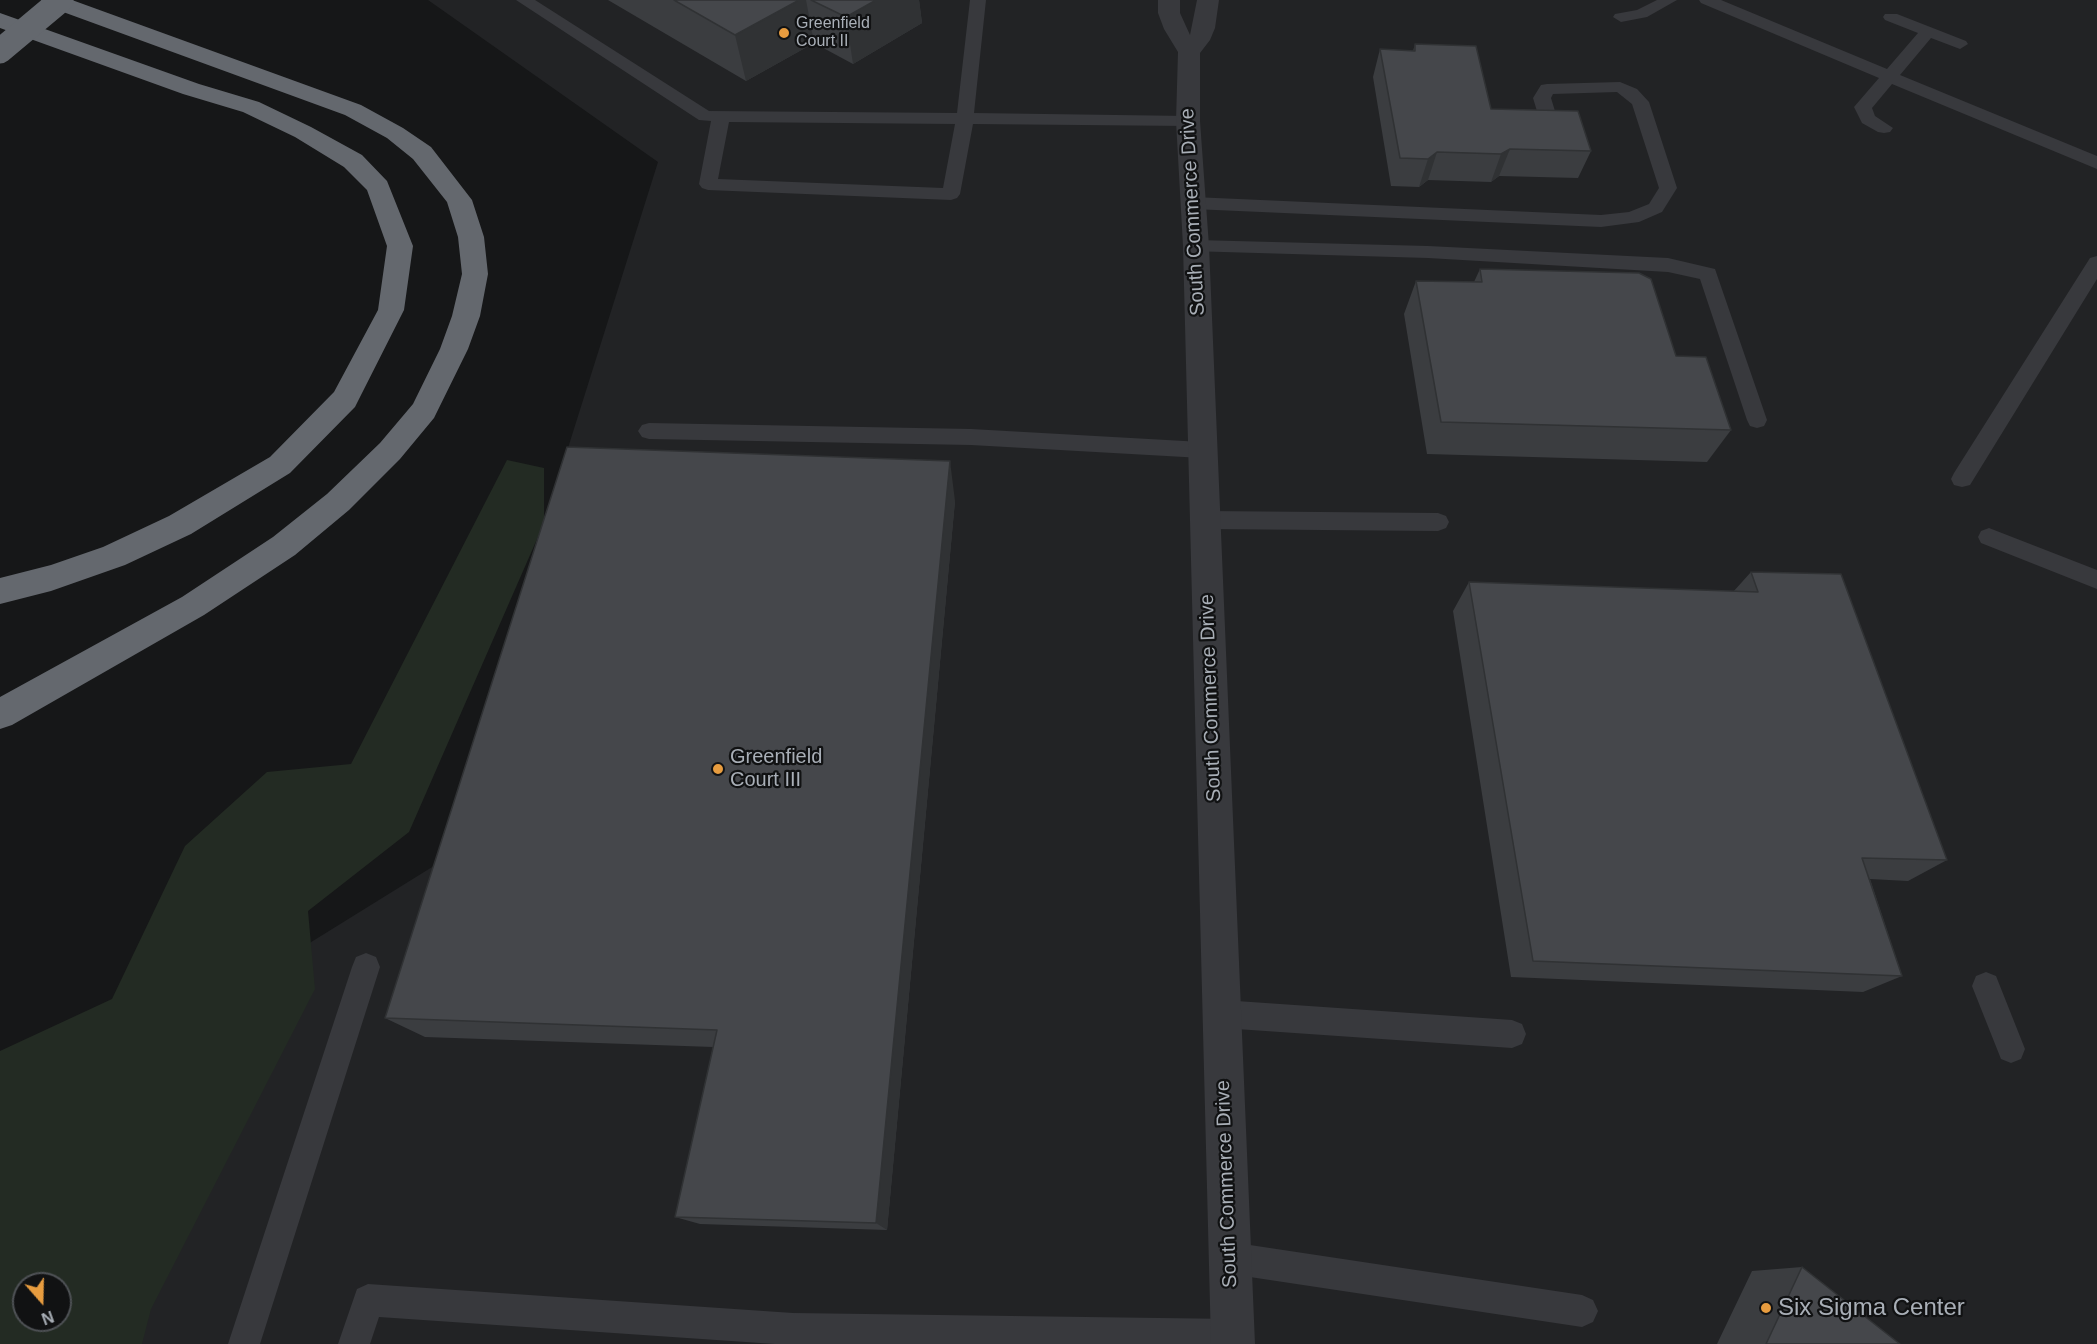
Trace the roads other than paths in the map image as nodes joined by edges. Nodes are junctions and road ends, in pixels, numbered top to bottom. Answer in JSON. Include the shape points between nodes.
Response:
{"nodes":[{"id":1,"x":52,"y":0,"type":"edge"},
{"id":2,"x":61,"y":0,"type":"edge"},
{"id":3,"x":524,"y":0,"type":"edge"},
{"id":4,"x":978,"y":0,"type":"edge"},
{"id":5,"x":1169,"y":0,"type":"edge"},
{"id":6,"x":1208,"y":0,"type":"edge"},
{"id":7,"x":1669,"y":0,"type":"edge"},
{"id":8,"x":1707,"y":0,"type":"edge"},
{"id":9,"x":1621,"y":17,"type":"dead end"},
{"id":10,"x":1891,"y":17,"type":"dead end"},
{"id":11,"x":0,"y":20,"type":"edge"},
{"id":12,"x":1928,"y":32,"type":"junction"},
{"id":13,"x":1960,"y":44,"type":"dead end"},
{"id":14,"x":0,"y":51,"type":"edge"},
{"id":15,"x":1189,"y":52,"type":"junction"},
{"id":16,"x":1888,"y":75,"type":"junction"},
{"id":17,"x":721,"y":116,"type":"junction"},
{"id":18,"x":965,"y":119,"type":"junction"},
{"id":19,"x":1188,"y":121,"type":"junction"},
{"id":20,"x":1549,"y":121,"type":"edge"},
{"id":21,"x":1884,"y":128,"type":"dead end"},
{"id":22,"x":2097,"y":163,"type":"edge"},
{"id":23,"x":1193,"y":203,"type":"junction"},
{"id":24,"x":1196,"y":246,"type":"junction"},
{"id":25,"x":2097,"y":263,"type":"edge"},
{"id":26,"x":1757,"y":420,"type":"dead end"},
{"id":27,"x":649,"y":430,"type":"dead end"},
{"id":28,"x":1202,"y":450,"type":"junction"},
{"id":29,"x":1962,"y":478,"type":"dead end"},
{"id":30,"x":1205,"y":520,"type":"junction"},
{"id":31,"x":1438,"y":522,"type":"dead end"},
{"id":32,"x":1989,"y":537,"type":"dead end"},
{"id":33,"x":2097,"y":580,"type":"edge"},
{"id":34,"x":0,"y":591,"type":"edge"},
{"id":35,"x":0,"y":714,"type":"edge"},
{"id":36,"x":366,"y":968,"type":"dead end"},
{"id":37,"x":1986,"y":986,"type":"dead end"},
{"id":38,"x":1222,"y":1014,"type":"junction"},
{"id":39,"x":1512,"y":1034,"type":"dead end"},
{"id":40,"x":2011,"y":1049,"type":"dead end"},
{"id":41,"x":1230,"y":1258,"type":"junction"},
{"id":42,"x":1582,"y":1311,"type":"dead end"},
{"id":43,"x":792,"y":1337,"type":"edge"},
{"id":44,"x":1233,"y":1339,"type":"edge"},
{"id":45,"x":244,"y":1344,"type":"edge"},
{"id":46,"x":354,"y":1344,"type":"edge"}],
"edges":[{"from":1,"to":35,"type":"highway","via":[[353,110],[395,133],[422,153],[459,200],[471,237],[475,274],[454,349],[424,410],[390,451],[338,501],[284,546],[193,606]]},
{"from":2,"to":14,"type":"highway","bridge":true},
{"from":3,"to":17,"type":"lane","via":[[705,116]]},
{"from":4,"to":18,"type":"lane"},
{"from":5,"to":15,"type":"street","via":[[1175,29]]},
{"from":6,"to":15,"type":"street","via":[[1204,28]]},
{"from":7,"to":9,"type":"lane","via":[[1641,14]]},
{"from":8,"to":16,"type":"lane"},
{"from":10,"to":12,"type":"lane"},
{"from":11,"to":34,"type":"highway","via":[[251,107],[303,132],[353,161],[378,188],[400,246],[391,310],[345,399],[280,465],[180,525],[114,556]]},
{"from":12,"to":13,"type":"lane"},
{"from":12,"to":16,"type":"lane"},
{"from":15,"to":19,"type":"street","name":"South Commerce Drive"},
{"from":16,"to":21,"type":"lane","via":[[1863,107],[1868,119]]},
{"from":16,"to":22,"type":"lane"},
{"from":17,"to":18,"type":"lane"},
{"from":17,"to":18,"type":"lane","via":[[708,184],[951,194]]},
{"from":18,"to":19,"type":"lane"},
{"from":19,"to":23,"type":"street","name":"South Commerce Drive"},
{"from":20,"to":23,"type":"lane","via":[[1542,98],[1547,89],[1620,87],[1631,93],[1640,102],[1668,188],[1656,208],[1632,218],[1601,221]]},
{"from":23,"to":24,"type":"street","name":"South Commerce Drive"},
{"from":24,"to":26,"type":"lane","via":[[1439,252],[1668,265],[1708,274]]},
{"from":24,"to":28,"type":"street","name":"South Commerce Drive"},
{"from":25,"to":29,"type":"lane"},
{"from":27,"to":28,"type":"lane","via":[[971,437]]},
{"from":28,"to":30,"type":"street","name":"South Commerce Drive"},
{"from":30,"to":31,"type":"lane"},
{"from":30,"to":38,"type":"street","name":"South Commerce Drive"},
{"from":32,"to":33,"type":"lane"},
{"from":36,"to":45,"type":"lane"},
{"from":37,"to":40,"type":"lane"},
{"from":38,"to":39,"type":"lane"},
{"from":38,"to":41,"type":"street","name":"South Commerce Drive"},
{"from":41,"to":42,"type":"lane"},
{"from":41,"to":44,"type":"street","name":"South Commerce Drive"},
{"from":43,"to":44,"type":"lane"},
{"from":43,"to":46,"type":"lane","via":[[368,1300]]}]}
